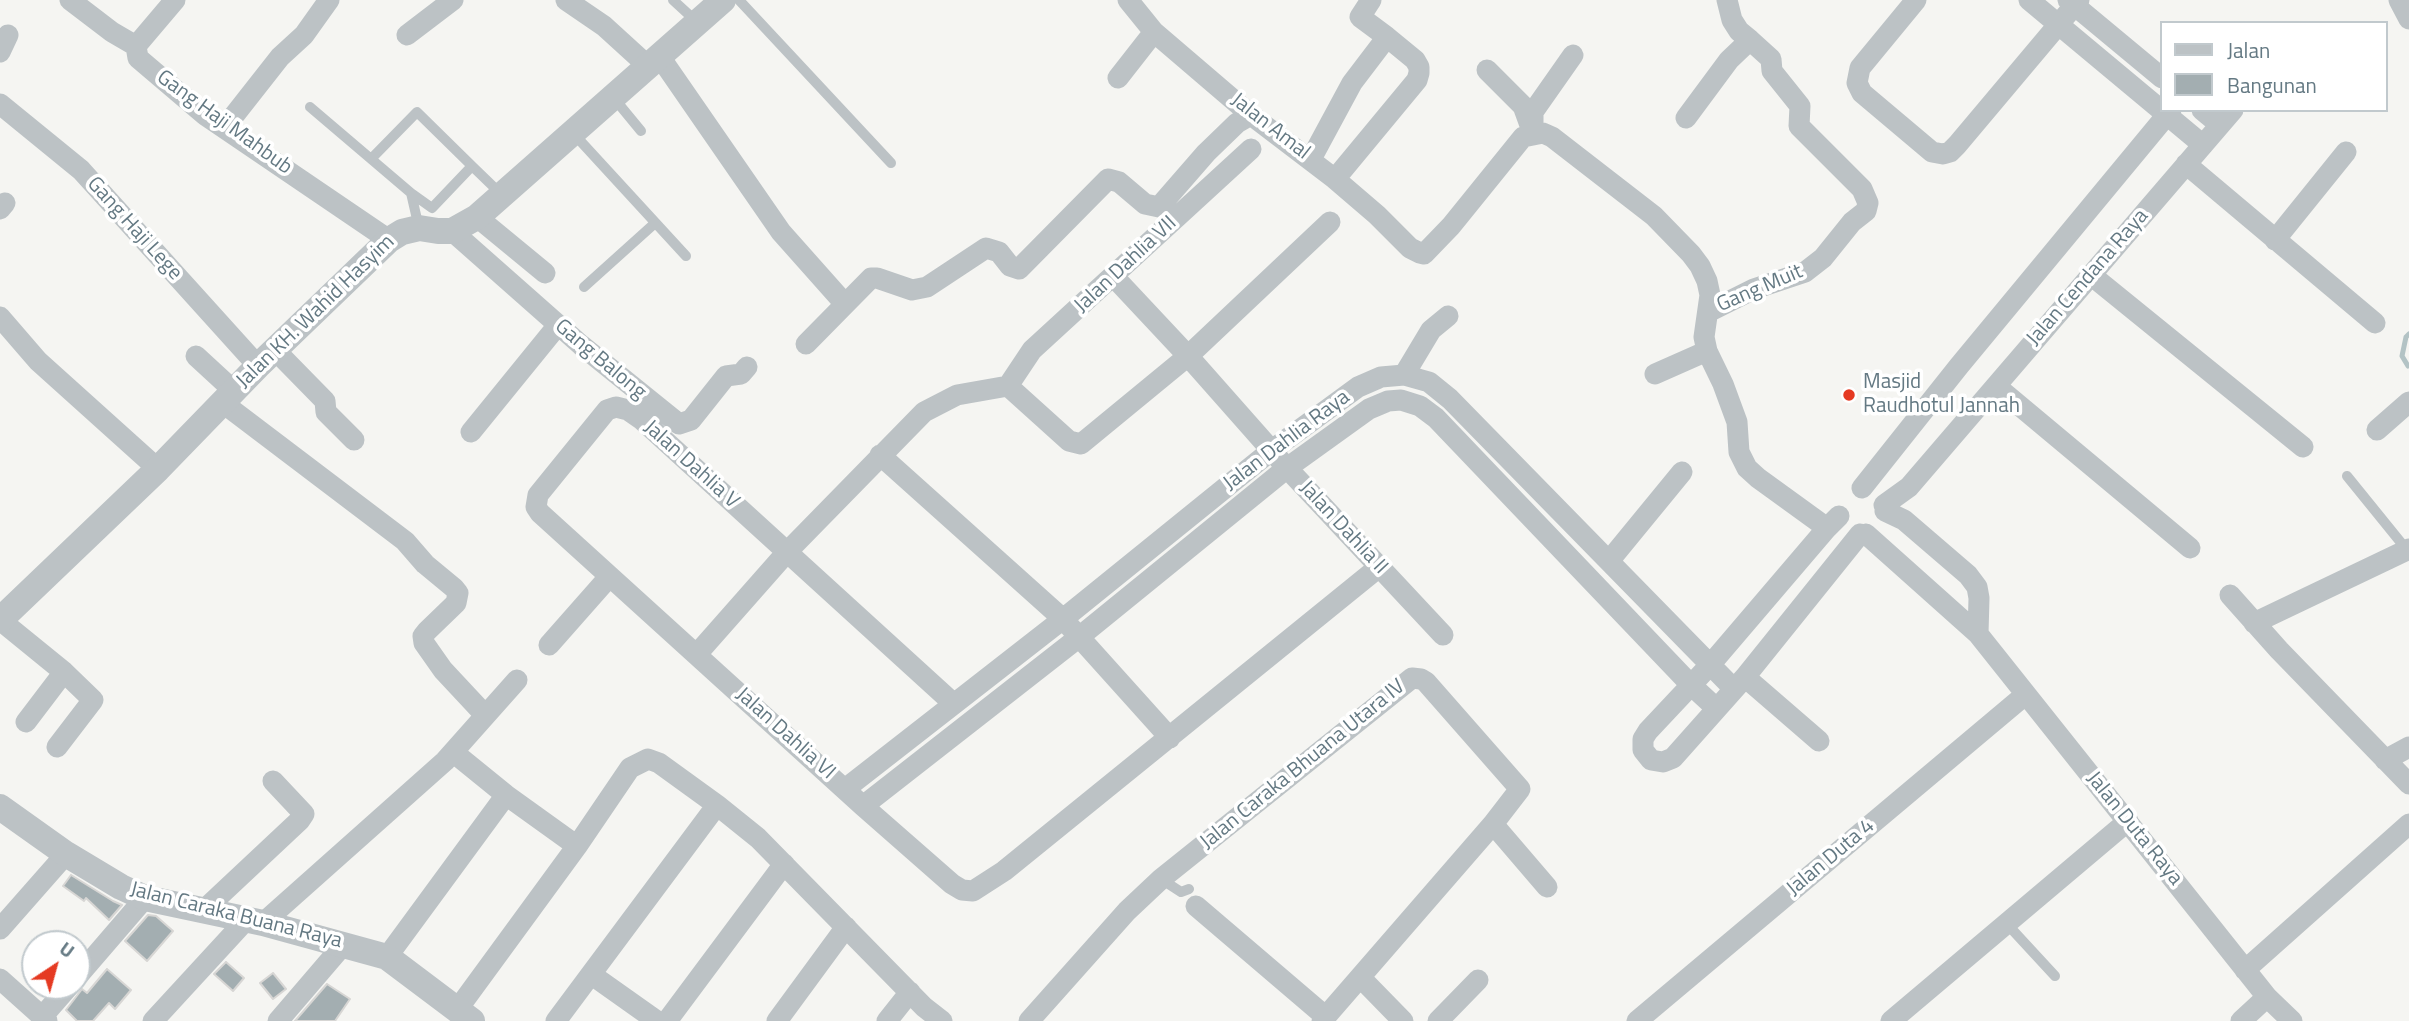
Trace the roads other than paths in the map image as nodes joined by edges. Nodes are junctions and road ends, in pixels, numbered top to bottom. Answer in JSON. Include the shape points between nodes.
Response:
{"nodes":[{"id":1,"x":70,"y":0,"type":"edge"},
{"id":2,"x":175,"y":0,"type":"edge"},
{"id":3,"x":329,"y":0,"type":"edge"},
{"id":4,"x":453,"y":0,"type":"edge"},
{"id":5,"x":566,"y":0,"type":"edge"},
{"id":6,"x":673,"y":0,"type":"edge"},
{"id":7,"x":723,"y":0,"type":"edge"},
{"id":8,"x":739,"y":0,"type":"edge"},
{"id":9,"x":1128,"y":0,"type":"edge"},
{"id":10,"x":1371,"y":0,"type":"edge"},
{"id":11,"x":1727,"y":0,"type":"edge"},
{"id":12,"x":1916,"y":0,"type":"edge"},
{"id":13,"x":2029,"y":0,"type":"edge"},
{"id":14,"x":2399,"y":0,"type":"edge"},
{"id":15,"x":2074,"y":2,"type":"edge"},
{"id":16,"x":2409,"y":19,"type":"edge"},
{"id":17,"x":698,"y":23,"type":"junction"},
{"id":18,"x":2058,"y":24,"type":"junction"},
{"id":19,"x":1154,"y":32,"type":"junction"},
{"id":20,"x":407,"y":35,"type":"dead end"},
{"id":21,"x":1387,"y":37,"type":"junction"},
{"id":22,"x":1750,"y":40,"type":"junction"},
{"id":23,"x":136,"y":46,"type":"junction"},
{"id":24,"x":1573,"y":55,"type":"dead end"},
{"id":25,"x":654,"y":62,"type":"junction"},
{"id":26,"x":1487,"y":70,"type":"dead end"},
{"id":27,"x":2160,"y":76,"type":"edge"},
{"id":28,"x":1118,"y":78,"type":"dead end"},
{"id":29,"x":613,"y":97,"type":"junction"},
{"id":30,"x":0,"y":104,"type":"edge"},
{"id":31,"x":2160,"y":106,"type":"edge"},
{"id":32,"x":310,"y":107,"type":"dead end"},
{"id":33,"x":2208,"y":112,"type":"edge"},
{"id":34,"x":2169,"y":113,"type":"edge"},
{"id":35,"x":1251,"y":115,"type":"junction"},
{"id":36,"x":1686,"y":117,"type":"dead end"},
{"id":37,"x":2226,"y":118,"type":"edge"},
{"id":38,"x":225,"y":127,"type":"junction"},
{"id":39,"x":641,"y":131,"type":"dead end"},
{"id":40,"x":573,"y":133,"type":"junction"},
{"id":41,"x":1533,"y":134,"type":"junction"},
{"id":42,"x":2203,"y":145,"type":"junction"},
{"id":43,"x":1251,"y":149,"type":"dead end"},
{"id":44,"x":2346,"y":152,"type":"dead end"},
{"id":45,"x":371,"y":159,"type":"junction"},
{"id":46,"x":1311,"y":159,"type":"junction"},
{"id":47,"x":891,"y":163,"type":"dead end"},
{"id":48,"x":2186,"y":164,"type":"junction"},
{"id":49,"x":472,"y":166,"type":"junction"},
{"id":50,"x":1335,"y":179,"type":"junction"},
{"id":51,"x":411,"y":193,"type":"junction"},
{"id":52,"x":502,"y":195,"type":"junction"},
{"id":53,"x":477,"y":217,"type":"junction"},
{"id":54,"x":1330,"y":222,"type":"dead end"},
{"id":55,"x":654,"y":224,"type":"junction"},
{"id":56,"x":419,"y":228,"type":"junction"},
{"id":57,"x":452,"y":231,"type":"junction"},
{"id":58,"x":389,"y":240,"type":"junction"},
{"id":59,"x":2275,"y":240,"type":"junction"},
{"id":60,"x":687,"y":256,"type":"dead end"},
{"id":61,"x":545,"y":273,"type":"dead end"},
{"id":62,"x":2091,"y":275,"type":"junction"},
{"id":63,"x":1114,"y":277,"type":"junction"},
{"id":64,"x":584,"y":286,"type":"dead end"},
{"id":65,"x":845,"y":304,"type":"junction"},
{"id":66,"x":1707,"y":312,"type":"junction"},
{"id":67,"x":1448,"y":316,"type":"dead end"},
{"id":68,"x":0,"y":317,"type":"edge"},
{"id":69,"x":2375,"y":323,"type":"dead end"},
{"id":70,"x":558,"y":326,"type":"junction"},
{"id":71,"x":806,"y":344,"type":"dead end"},
{"id":72,"x":1707,"y":351,"type":"junction"},
{"id":73,"x":196,"y":356,"type":"dead end"},
{"id":74,"x":1188,"y":356,"type":"junction"},
{"id":75,"x":267,"y":358,"type":"junction"},
{"id":76,"x":747,"y":368,"type":"dead end"},
{"id":77,"x":1655,"y":373,"type":"dead end"},
{"id":78,"x":1404,"y":375,"type":"junction"},
{"id":79,"x":1007,"y":386,"type":"junction"},
{"id":80,"x":1996,"y":386,"type":"junction"},
{"id":81,"x":228,"y":397,"type":"junction"},
{"id":82,"x":2409,"y":402,"type":"edge"},
{"id":83,"x":2377,"y":430,"type":"dead end"},
{"id":84,"x":471,"y":432,"type":"dead end"},
{"id":85,"x":354,"y":440,"type":"dead end"},
{"id":86,"x":2303,"y":447,"type":"dead end"},
{"id":87,"x":1272,"y":450,"type":"junction"},
{"id":88,"x":880,"y":455,"type":"junction"},
{"id":89,"x":1287,"y":468,"type":"junction"},
{"id":90,"x":158,"y":469,"type":"junction"},
{"id":91,"x":1682,"y":472,"type":"dead end"},
{"id":92,"x":2347,"y":476,"type":"dead end"},
{"id":93,"x":1862,"y":488,"type":"junction"},
{"id":94,"x":538,"y":495,"type":"joint"},
{"id":95,"x":1885,"y":508,"type":"junction"},
{"id":96,"x":1833,"y":522,"type":"junction"},
{"id":97,"x":1863,"y":534,"type":"junction"},
{"id":98,"x":2190,"y":548,"type":"dead end"},
{"id":99,"x":2408,"y":549,"type":"edge"},
{"id":100,"x":787,"y":552,"type":"junction"},
{"id":101,"x":1609,"y":561,"type":"junction"},
{"id":102,"x":1379,"y":567,"type":"junction"},
{"id":103,"x":609,"y":577,"type":"junction"},
{"id":104,"x":2230,"y":595,"type":"dead end"},
{"id":105,"x":0,"y":620,"type":"edge"},
{"id":106,"x":1063,"y":620,"type":"junction"},
{"id":107,"x":2254,"y":623,"type":"junction"},
{"id":108,"x":1978,"y":634,"type":"junction"},
{"id":109,"x":1443,"y":635,"type":"dead end"},
{"id":110,"x":1078,"y":638,"type":"junction"},
{"id":111,"x":549,"y":645,"type":"dead end"},
{"id":112,"x":697,"y":654,"type":"junction"},
{"id":113,"x":1710,"y":665,"type":"junction"},
{"id":114,"x":64,"y":673,"type":"junction"},
{"id":115,"x":517,"y":680,"type":"dead end"},
{"id":116,"x":2016,"y":682,"type":"junction"},
{"id":117,"x":1740,"y":683,"type":"junction"},
{"id":118,"x":1691,"y":685,"type":"junction"},
{"id":119,"x":954,"y":704,"type":"junction"},
{"id":120,"x":1716,"y":708,"type":"junction"},
{"id":121,"x":485,"y":715,"type":"junction"},
{"id":122,"x":26,"y":722,"type":"dead end"},
{"id":123,"x":1170,"y":738,"type":"junction"},
{"id":124,"x":1819,"y":741,"type":"dead end"},
{"id":125,"x":57,"y":747,"type":"dead end"},
{"id":126,"x":2409,"y":747,"type":"edge"},
{"id":127,"x":453,"y":752,"type":"junction"},
{"id":128,"x":2385,"y":761,"type":"junction"},
{"id":129,"x":273,"y":781,"type":"dead end"},
{"id":130,"x":2409,"y":784,"type":"edge"},
{"id":131,"x":845,"y":789,"type":"junction"},
{"id":132,"x":506,"y":794,"type":"junction"},
{"id":133,"x":717,"y":805,"type":"junction"},
{"id":134,"x":863,"y":806,"type":"junction"},
{"id":135,"x":0,"y":807,"type":"edge"},
{"id":136,"x":2128,"y":821,"type":"junction"},
{"id":137,"x":1493,"y":824,"type":"junction"},
{"id":138,"x":2409,"y":824,"type":"edge"},
{"id":139,"x":577,"y":846,"type":"junction"},
{"id":140,"x":66,"y":854,"type":"junction"},
{"id":141,"x":783,"y":864,"type":"junction"},
{"id":142,"x":1161,"y":879,"type":"junction"},
{"id":143,"x":1547,"y":887,"type":"dead end"},
{"id":144,"x":145,"y":898,"type":"junction"},
{"id":145,"x":1193,"y":898,"type":"joint"},
{"id":146,"x":204,"y":910,"type":"junction"},
{"id":147,"x":255,"y":922,"type":"junction"},
{"id":148,"x":2007,"y":924,"type":"junction"},
{"id":149,"x":846,"y":927,"type":"junction"},
{"id":150,"x":0,"y":929,"type":"edge"},
{"id":151,"x":344,"y":944,"type":"junction"},
{"id":152,"x":387,"y":957,"type":"junction"},
{"id":153,"x":91,"y":961,"type":"edge"},
{"id":154,"x":2245,"y":970,"type":"junction"},
{"id":155,"x":592,"y":975,"type":"junction"},
{"id":156,"x":2055,"y":976,"type":"dead end"},
{"id":157,"x":1360,"y":977,"type":"junction"},
{"id":158,"x":0,"y":979,"type":"edge"},
{"id":159,"x":1478,"y":979,"type":"dead end"},
{"id":160,"x":910,"y":992,"type":"junction"},
{"id":161,"x":2267,"y":997,"type":"junction"},
{"id":162,"x":59,"y":1000,"type":"edge"},
{"id":163,"x":465,"y":1015,"type":"edge"},
{"id":164,"x":45,"y":1019,"type":"edge"},
{"id":165,"x":1324,"y":1019,"type":"edge"},
{"id":166,"x":153,"y":1021,"type":"edge"},
{"id":167,"x":278,"y":1021,"type":"edge"},
{"id":168,"x":556,"y":1021,"type":"edge"},
{"id":169,"x":657,"y":1021,"type":"edge"},
{"id":170,"x":667,"y":1021,"type":"edge"},
{"id":171,"x":776,"y":1021,"type":"edge"},
{"id":172,"x":887,"y":1021,"type":"edge"},
{"id":173,"x":942,"y":1021,"type":"edge"},
{"id":174,"x":1029,"y":1021,"type":"edge"},
{"id":175,"x":1403,"y":1021,"type":"edge"},
{"id":176,"x":1437,"y":1021,"type":"edge"},
{"id":177,"x":1637,"y":1021,"type":"edge"},
{"id":178,"x":1891,"y":1021,"type":"edge"},
{"id":179,"x":2241,"y":1021,"type":"edge"},
{"id":180,"x":2292,"y":1021,"type":"edge"}],
"edges":[{"from":1,"to":23,"type":"street","name":"Gang Haji Mahbub"},
{"from":2,"to":23,"type":"street"},
{"from":3,"to":38,"type":"street"},
{"from":4,"to":20,"type":"street"},
{"from":5,"to":25,"type":"street"},
{"from":6,"to":17,"type":"lane"},
{"from":7,"to":17,"type":"street"},
{"from":8,"to":47,"type":"lane"},
{"from":9,"to":19,"type":"street","name":"Jalan Amal"},
{"from":10,"to":21,"type":"street","via":[[1360,17]]},
{"from":11,"to":22,"type":"street","via":[[1732,20]]},
{"from":12,"to":18,"type":"street","via":[[1860,68],[1857,83],[1862,93],[1933,152],[1943,154],[1957,145]]},
{"from":13,"to":18,"type":"street"},
{"from":14,"to":16,"type":"street"},
{"from":15,"to":18,"type":"street"},
{"from":15,"to":27,"type":"street"},
{"from":17,"to":25,"type":"street"},
{"from":18,"to":31,"type":"street"},
{"from":19,"to":28,"type":"street"},
{"from":19,"to":35,"type":"street","name":"Jalan Amal"},
{"from":21,"to":46,"type":"street","via":[[1352,83]]},
{"from":21,"to":50,"type":"street","via":[[1415,60],[1419,67],[1416,80]]},
{"from":22,"to":36,"type":"street"},
{"from":22,"to":66,"type":"street","name":"Gang Muit","via":[[1771,59],[1772,71],[1800,106],[1799,126],[1861,189],[1868,203],[1866,211],[1823,258],[1805,271]]},
{"from":23,"to":38,"type":"street","name":"Gang Haji Mahbub","via":[[138,58]]},
{"from":24,"to":41,"type":"street","via":[[1533,112]]},
{"from":25,"to":29,"type":"street"},
{"from":25,"to":65,"type":"street","via":[[781,232]]},
{"from":26,"to":41,"type":"street","via":[[1523,106]]},
{"from":29,"to":39,"type":"lane"},
{"from":29,"to":40,"type":"street"},
{"from":30,"to":75,"type":"street","name":"Gang Haji Lege","via":[[81,170]]},
{"from":32,"to":45,"type":"lane"},
{"from":33,"to":37,"type":"street"},
{"from":34,"to":42,"type":"street"},
{"from":34,"to":93,"type":"street","name":"Jalan Cendana Raya"},
{"from":35,"to":46,"type":"street","name":"Jalan Amal"},
{"from":35,"to":65,"type":"street","via":[[1206,153],[1159,207],[1145,204],[1119,182],[1108,179],[1019,269],[1010,266],[999,252],[986,248],[927,287],[912,290],[871,278]]},
{"from":37,"to":42,"type":"street","name":"Jalan Cendana Raya"},
{"from":38,"to":58,"type":"street","name":"Gang Haji Mahbub"},
{"from":40,"to":52,"type":"street"},
{"from":40,"to":55,"type":"lane"},
{"from":41,"to":50,"type":"street","name":"Jalan Amal","via":[[1513,146],[1424,254],[1415,251]]},
{"from":41,"to":66,"type":"street","via":[[1552,137],[1654,216],[1700,267],[1710,295]]},
{"from":42,"to":48,"type":"street","name":"Jalan Cendana Raya"},
{"from":43,"to":63,"type":"street","name":"Jalan Dahlia VII"},
{"from":44,"to":59,"type":"street"},
{"from":45,"to":49,"type":"lane","via":[[417,112]]},
{"from":45,"to":51,"type":"lane"},
{"from":46,"to":50,"type":"street","name":"Jalan Amal"},
{"from":48,"to":59,"type":"street"},
{"from":48,"to":62,"type":"street","name":"Jalan Cendana Raya"},
{"from":49,"to":51,"type":"lane","via":[[432,208]]},
{"from":49,"to":52,"type":"lane"},
{"from":51,"to":56,"type":"lane"},
{"from":52,"to":53,"type":"street"},
{"from":53,"to":57,"type":"street"},
{"from":53,"to":61,"type":"street"},
{"from":54,"to":74,"type":"street"},
{"from":55,"to":60,"type":"lane"},
{"from":55,"to":64,"type":"lane"},
{"from":56,"to":57,"type":"street","name":"Jalan KH. Wahid Hasyim"},
{"from":56,"to":58,"type":"street","name":"Jalan KH. Wahid Hasyim"},
{"from":57,"to":70,"type":"street","name":"Gang Balong"},
{"from":58,"to":75,"type":"street","name":"Jalan KH. Wahid Hasyim"},
{"from":59,"to":69,"type":"street"},
{"from":62,"to":80,"type":"street","name":"Jalan Cendana Raya"},
{"from":62,"to":86,"type":"street"},
{"from":63,"to":74,"type":"street","name":"Jalan Dahlia II"},
{"from":63,"to":79,"type":"street","name":"Jalan Dahlia VII","via":[[1032,350]]},
{"from":65,"to":71,"type":"street"},
{"from":66,"to":72,"type":"street"},
{"from":67,"to":78,"type":"street","via":[[1431,330]]},
{"from":68,"to":90,"type":"street","via":[[38,361]]},
{"from":70,"to":76,"type":"street","name":"Gang Balong","via":[[678,424],[691,420],[726,376]]},
{"from":70,"to":84,"type":"street"},
{"from":72,"to":77,"type":"street"},
{"from":72,"to":96,"type":"street","via":[[1737,422],[1739,452],[1747,467]]},
{"from":73,"to":81,"type":"street"},
{"from":74,"to":79,"type":"street","via":[[1081,444],[1069,441]]},
{"from":74,"to":87,"type":"street","name":"Jalan Dahlia II"},
{"from":75,"to":81,"type":"street","name":"Jalan KH. Wahid Hasyim"},
{"from":75,"to":85,"type":"street","name":"Gang Haji Lege","via":[[325,401],[326,412]]},
{"from":78,"to":87,"type":"street","name":"Jalan Dahlia Raya","via":[[1381,377],[1358,387]]},
{"from":78,"to":101,"type":"street","via":[[1429,382],[1450,399]]},
{"from":79,"to":88,"type":"street","via":[[945,399],[924,412]]},
{"from":80,"to":95,"type":"street","name":"Jalan Cendana Raya","via":[[1909,487]]},
{"from":80,"to":98,"type":"street"},
{"from":81,"to":90,"type":"street","name":"Jalan KH. Wahid Hasyim"},
{"from":81,"to":121,"type":"street","via":[[405,541],[454,588],[456,603],[427,631],[424,643]]},
{"from":82,"to":83,"type":"street"},
{"from":87,"to":89,"type":"street","name":"Jalan Dahlia II"},
{"from":87,"to":106,"type":"street","name":"Jalan Dahlia Raya"},
{"from":88,"to":100,"type":"street"},
{"from":88,"to":106,"type":"street"},
{"from":89,"to":102,"type":"street","name":"Jalan Dahlia II"},
{"from":89,"to":110,"type":"street","name":"Jalan Dahlia Raya"},
{"from":89,"to":118,"type":"street","name":"Jalan Dahlia Raya","via":[[1369,409],[1388,401],[1420,405]]},
{"from":90,"to":105,"type":"street","name":"Jalan KH. Wahid Hasyim"},
{"from":91,"to":101,"type":"street"},
{"from":92,"to":99,"type":"lane"},
{"from":93,"to":95,"type":"street","via":[[1879,495]]},
{"from":93,"to":96,"type":"street","via":[[1842,499]]},
{"from":94,"to":100,"type":"street","name":"Jalan Dahlia V","via":[[607,410],[616,407],[641,419]]},
{"from":94,"to":103,"type":"street","name":"Jalan Dahlia VI","via":[[540,513]]},
{"from":95,"to":97,"type":"street","via":[[1880,526]]},
{"from":95,"to":108,"type":"street","via":[[1977,587]]},
{"from":96,"to":97,"type":"street"},
{"from":96,"to":113,"type":"street"},
{"from":97,"to":108,"type":"street","name":"Jalan Duta Raya"},
{"from":97,"to":117,"type":"street"},
{"from":99,"to":107,"type":"street"},
{"from":100,"to":112,"type":"street"},
{"from":100,"to":119,"type":"street"},
{"from":101,"to":113,"type":"street"},
{"from":102,"to":109,"type":"street","name":"Jalan Dahlia II"},
{"from":102,"to":123,"type":"street"},
{"from":103,"to":111,"type":"street"},
{"from":103,"to":112,"type":"street","name":"Jalan Dahlia VI"},
{"from":104,"to":107,"type":"street"},
{"from":105,"to":114,"type":"street"},
{"from":106,"to":110,"type":"street"},
{"from":106,"to":119,"type":"street","name":"Jalan Dahlia Raya"},
{"from":107,"to":128,"type":"street"},
{"from":108,"to":116,"type":"street","name":"Jalan Duta Raya"},
{"from":110,"to":123,"type":"street"},
{"from":110,"to":134,"type":"street","name":"Jalan Dahlia Raya"},
{"from":112,"to":131,"type":"street","name":"Jalan Dahlia VI"},
{"from":113,"to":117,"type":"street"},
{"from":113,"to":118,"type":"street"},
{"from":114,"to":122,"type":"street"},
{"from":114,"to":125,"type":"street","via":[[93,700]]},
{"from":115,"to":121,"type":"street"},
{"from":116,"to":136,"type":"street","name":"Jalan Duta Raya"},
{"from":116,"to":177,"type":"street","name":"Jalan Duta 4"},
{"from":117,"to":120,"type":"street"},
{"from":117,"to":124,"type":"street"},
{"from":118,"to":120,"type":"street","name":"Jalan Dahlia Raya"},
{"from":118,"to":120,"type":"street","via":[[1643,740],[1643,750],[1651,760],[1673,758]]},
{"from":119,"to":131,"type":"street","name":"Jalan Dahlia Raya"},
{"from":121,"to":127,"type":"street"},
{"from":123,"to":134,"type":"street","name":"Jalan Dahlia VI","via":[[973,891],[952,884]]},
{"from":126,"to":128,"type":"street"},
{"from":127,"to":132,"type":"street"},
{"from":127,"to":147,"type":"street"},
{"from":128,"to":130,"type":"street"},
{"from":129,"to":146,"type":"street","via":[[304,814]]},
{"from":131,"to":134,"type":"street","name":"Jalan Dahlia VI"},
{"from":132,"to":139,"type":"street"},
{"from":132,"to":152,"type":"street"},
{"from":133,"to":139,"type":"street","via":[[648,759],[630,768]]},
{"from":133,"to":141,"type":"street"},
{"from":133,"to":155,"type":"street"},
{"from":135,"to":140,"type":"street","name":"Jalan Caraka Buana Raya"},
{"from":136,"to":148,"type":"street"},
{"from":136,"to":154,"type":"street","name":"Jalan Duta Raya"},
{"from":137,"to":142,"type":"street","name":"Jalan Caraka Bhuana Utara IV","via":[[1518,794],[1518,784],[1426,682],[1412,678]]},
{"from":137,"to":143,"type":"street"},
{"from":137,"to":157,"type":"street","name":"Jalan Caraka Bhuana Utara IV"},
{"from":138,"to":154,"type":"street"},
{"from":139,"to":163,"type":"street"},
{"from":140,"to":144,"type":"street","name":"Jalan Caraka Buana Raya"},
{"from":140,"to":150,"type":"street"},
{"from":141,"to":149,"type":"street"},
{"from":141,"to":170,"type":"street"},
{"from":142,"to":145,"type":"lane"},
{"from":142,"to":174,"type":"street","name":"Jalan Caraka Bhuana Utara IV"},
{"from":144,"to":146,"type":"street","name":"Jalan Caraka Buana Raya"},
{"from":144,"to":153,"type":"street"},
{"from":145,"to":165,"type":"street"},
{"from":146,"to":147,"type":"street","name":"Jalan Caraka Buana Raya"},
{"from":147,"to":151,"type":"street","name":"Jalan Caraka Buana Raya"},
{"from":147,"to":166,"type":"street"},
{"from":148,"to":156,"type":"lane"},
{"from":148,"to":178,"type":"street"},
{"from":149,"to":160,"type":"street"},
{"from":149,"to":171,"type":"street"},
{"from":151,"to":152,"type":"street","name":"Jalan Caraka Buana Raya"},
{"from":151,"to":167,"type":"street"},
{"from":152,"to":163,"type":"street","name":"Jalan Caraka Buana Raya"},
{"from":154,"to":161,"type":"street","name":"Jalan Duta Raya"},
{"from":155,"to":168,"type":"street"},
{"from":155,"to":169,"type":"street"},
{"from":157,"to":165,"type":"street","name":"Jalan Caraka Bhuana Utara IV"},
{"from":157,"to":175,"type":"street"},
{"from":158,"to":164,"type":"street"},
{"from":159,"to":176,"type":"street"},
{"from":160,"to":172,"type":"street"},
{"from":160,"to":173,"type":"street"},
{"from":161,"to":179,"type":"street"},
{"from":161,"to":180,"type":"street","name":"Jalan Duta Raya"},
{"from":162,"to":164,"type":"street"}]}
